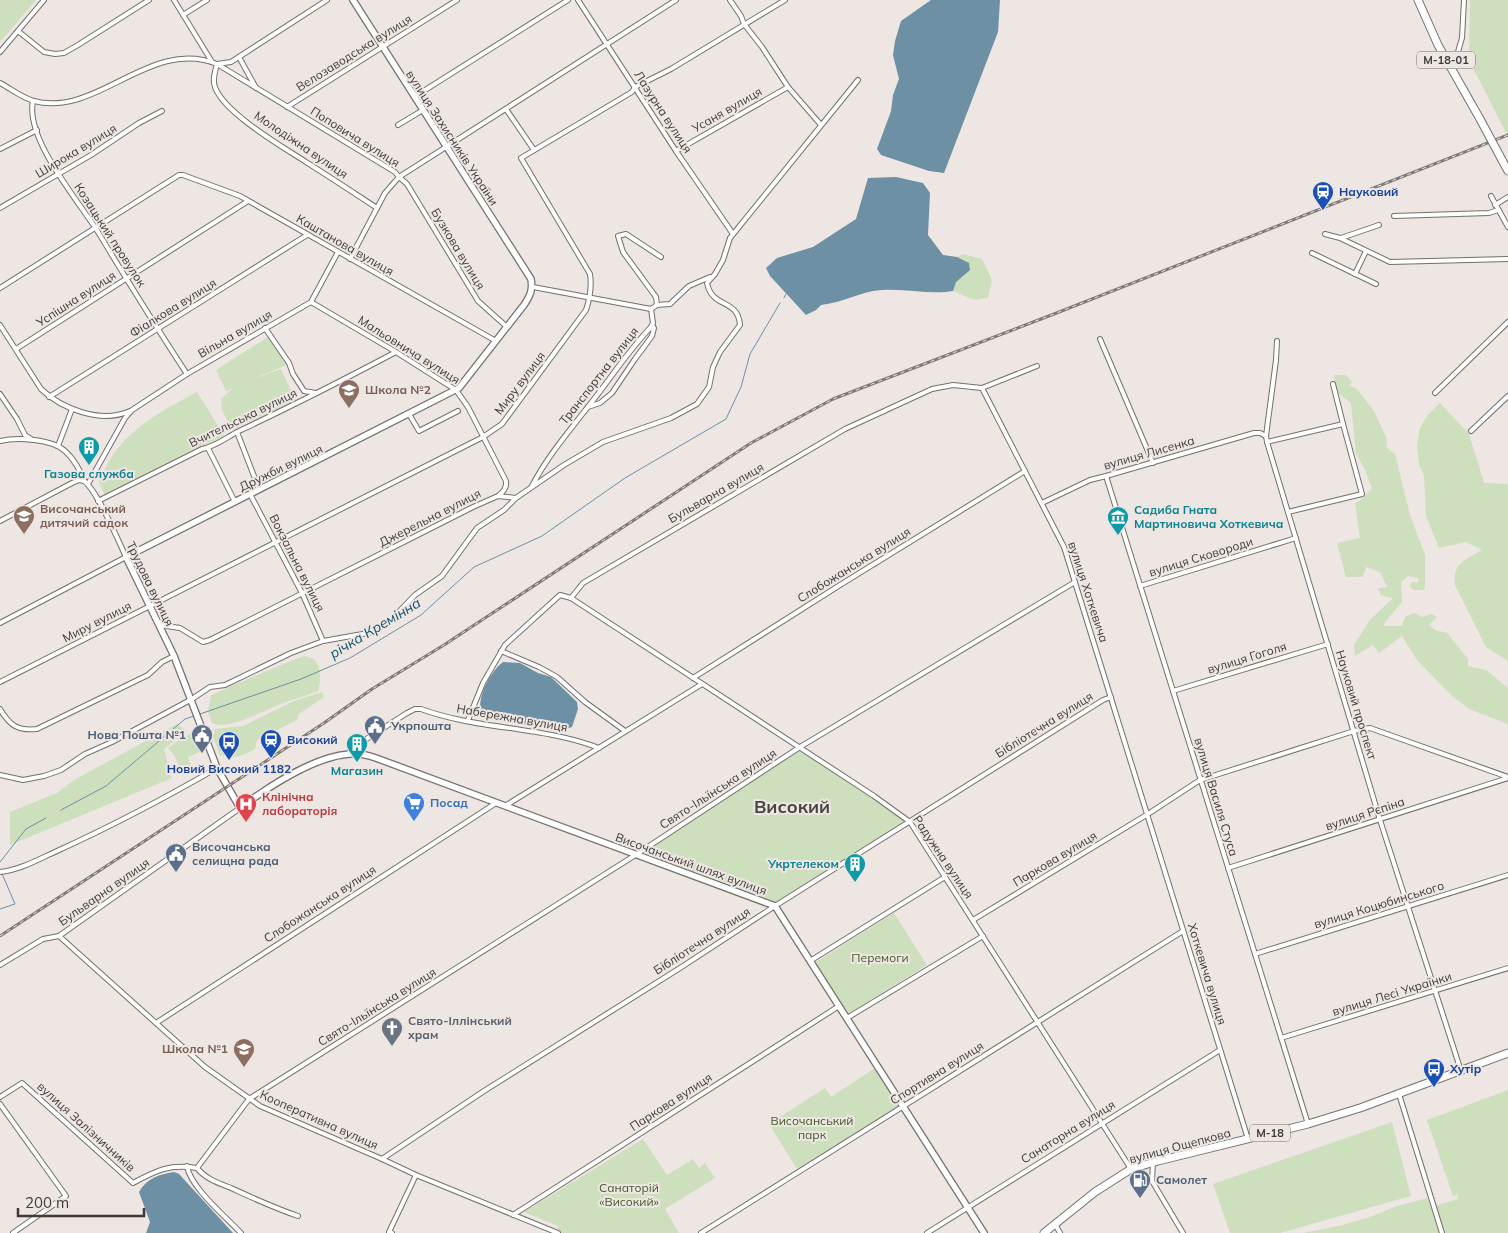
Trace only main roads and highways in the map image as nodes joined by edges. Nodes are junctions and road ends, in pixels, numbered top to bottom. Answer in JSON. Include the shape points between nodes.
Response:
{"nodes":[{"id":1,"x":1418,"y":0,"type":"edge"},
{"id":2,"x":1508,"y":171,"type":"edge"},
{"id":3,"x":1508,"y":1053,"type":"edge"},
{"id":4,"x":1044,"y":1233,"type":"edge"}],
"edges":[{"from":1,"to":2,"type":"highway","number":"М-18-01","bridge":true,"via":[[1430,30]]},
{"from":3,"to":4,"type":"highway","name":"вулиця Ощепкова","number":"М-18","via":[[1360,1108],[1131,1169],[1095,1192]]}]}
